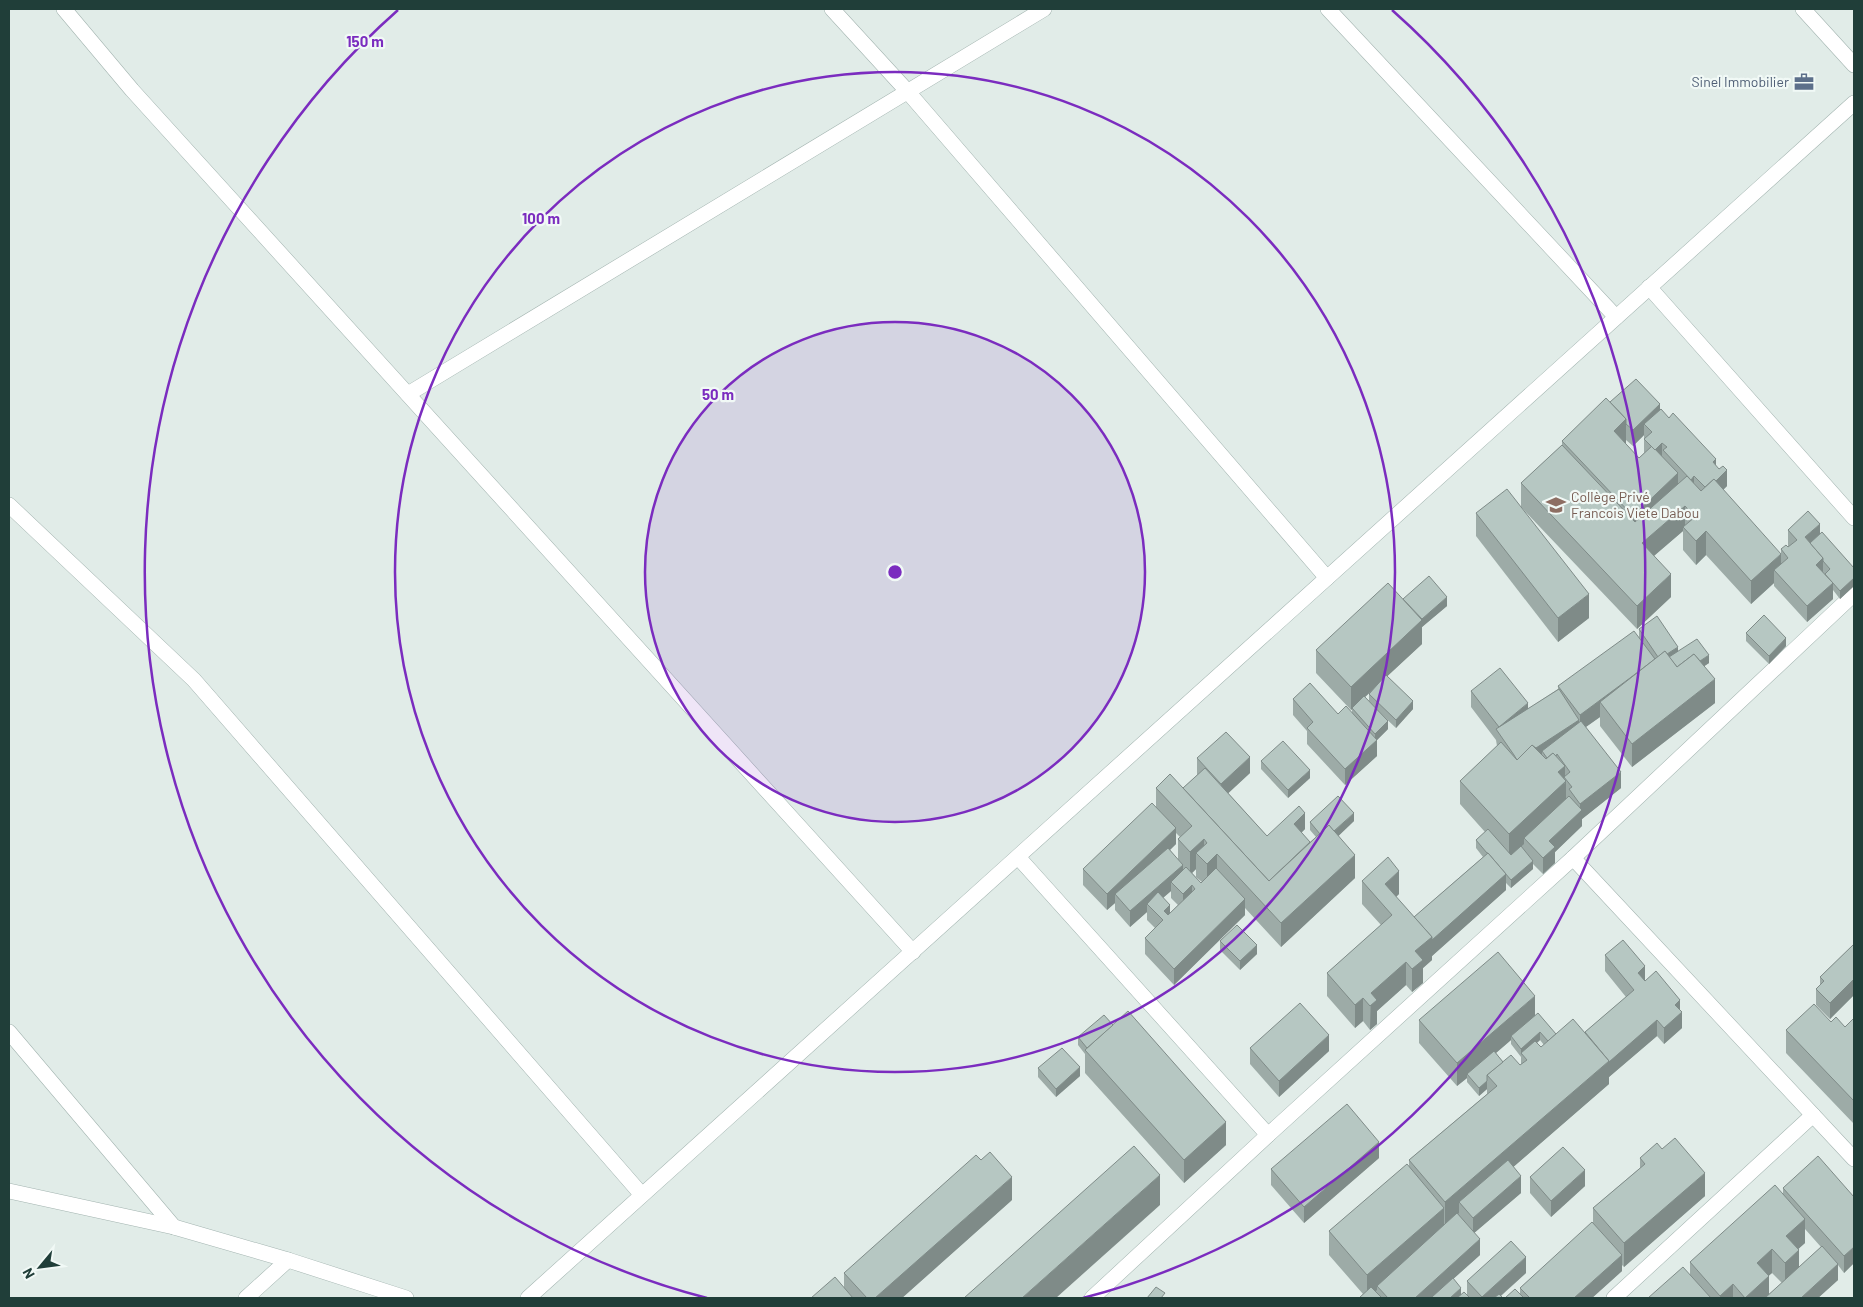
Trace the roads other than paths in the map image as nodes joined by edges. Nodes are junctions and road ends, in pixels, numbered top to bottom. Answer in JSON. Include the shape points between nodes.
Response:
{"nodes":[{"id":1,"x":64,"y":9,"type":"edge"},
{"id":2,"x":832,"y":9,"type":"edge"},
{"id":3,"x":1044,"y":9,"type":"edge"},
{"id":4,"x":1328,"y":9,"type":"edge"},
{"id":5,"x":1803,"y":9,"type":"edge"},
{"id":6,"x":1854,"y":65,"type":"edge"},
{"id":7,"x":908,"y":92,"type":"junction"},
{"id":8,"x":1854,"y":103,"type":"edge"},
{"id":9,"x":1649,"y":287,"type":"junction"},
{"id":10,"x":1616,"y":317,"type":"junction"},
{"id":11,"x":408,"y":394,"type":"junction"},
{"id":12,"x":9,"y":505,"type":"edge"},
{"id":13,"x":1854,"y":518,"type":"edge"},
{"id":14,"x":1327,"y":578,"type":"junction"},
{"id":15,"x":1854,"y":594,"type":"edge"},
{"id":16,"x":1018,"y":857,"type":"junction"},
{"id":17,"x":1573,"y":858,"type":"junction"},
{"id":18,"x":913,"y":952,"type":"junction"},
{"id":19,"x":9,"y":1032,"type":"edge"},
{"id":20,"x":1813,"y":1115,"type":"junction"},
{"id":21,"x":1268,"y":1135,"type":"junction"},
{"id":22,"x":1854,"y":1159,"type":"edge"},
{"id":23,"x":9,"y":1191,"type":"edge"},
{"id":24,"x":642,"y":1195,"type":"junction"},
{"id":25,"x":174,"y":1227,"type":"junction"},
{"id":26,"x":288,"y":1260,"type":"junction"},
{"id":27,"x":246,"y":1298,"type":"edge"},
{"id":28,"x":406,"y":1298,"type":"edge"},
{"id":29,"x":528,"y":1298,"type":"edge"},
{"id":30,"x":1092,"y":1298,"type":"edge"},
{"id":31,"x":1614,"y":1298,"type":"edge"}],
"edges":[{"from":1,"to":11,"type":"street","via":[[132,90]]},
{"from":2,"to":7,"type":"street"},
{"from":3,"to":7,"type":"street"},
{"from":4,"to":10,"type":"street"},
{"from":5,"to":6,"type":"street"},
{"from":7,"to":11,"type":"street"},
{"from":7,"to":14,"type":"street"},
{"from":8,"to":9,"type":"street"},
{"from":9,"to":10,"type":"street"},
{"from":9,"to":13,"type":"street"},
{"from":10,"to":14,"type":"street"},
{"from":11,"to":18,"type":"street"},
{"from":12,"to":24,"type":"street","via":[[194,680]]},
{"from":14,"to":16,"type":"street"},
{"from":15,"to":17,"type":"street"},
{"from":16,"to":18,"type":"street"},
{"from":16,"to":21,"type":"street"},
{"from":17,"to":20,"type":"street"},
{"from":17,"to":21,"type":"street"},
{"from":18,"to":24,"type":"street"},
{"from":19,"to":25,"type":"street"},
{"from":20,"to":22,"type":"street"},
{"from":20,"to":31,"type":"street"},
{"from":21,"to":30,"type":"street"},
{"from":23,"to":25,"type":"street"},
{"from":24,"to":29,"type":"street"},
{"from":25,"to":26,"type":"street"},
{"from":26,"to":27,"type":"street"},
{"from":26,"to":28,"type":"street"}]}
